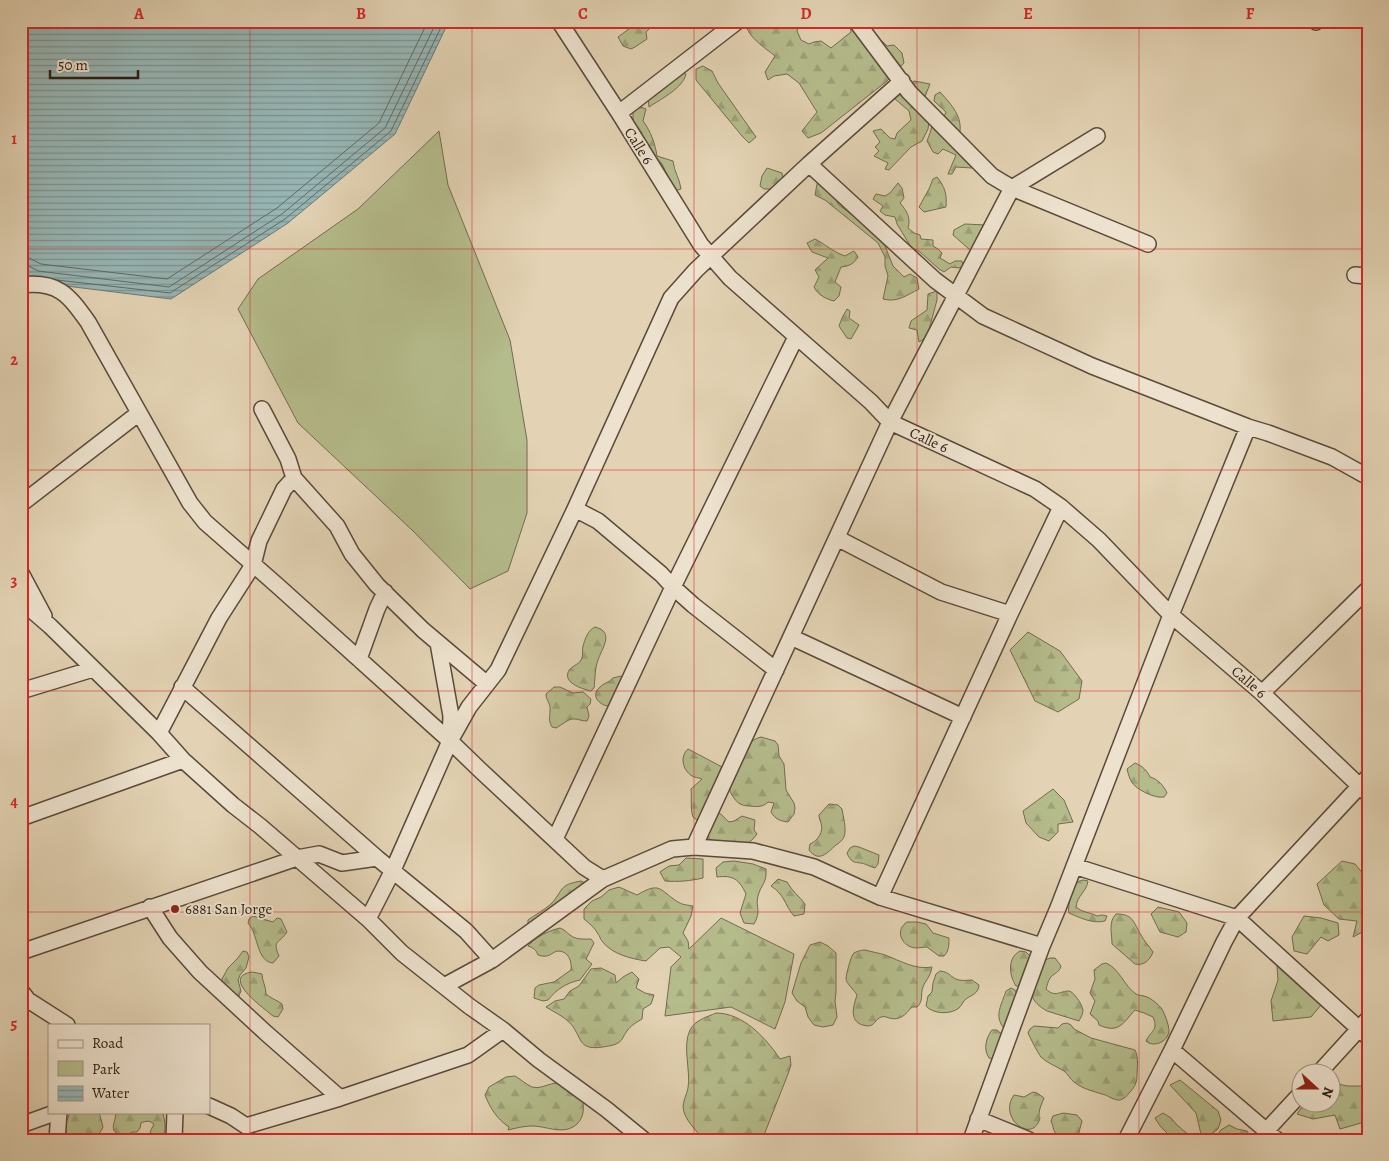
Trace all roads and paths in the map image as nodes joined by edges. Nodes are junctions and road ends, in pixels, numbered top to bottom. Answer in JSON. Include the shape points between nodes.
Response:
{"nodes":[{"id":1,"x":559,"y":21,"type":"edge"},
{"id":2,"x":738,"y":21,"type":"edge"},
{"id":3,"x":856,"y":21,"type":"edge"},
{"id":4,"x":902,"y":82,"type":"junction"},
{"id":5,"x":619,"y":113,"type":"junction"},
{"id":6,"x":1097,"y":136,"type":"dead end"},
{"id":7,"x":809,"y":164,"type":"junction"},
{"id":8,"x":1012,"y":188,"type":"junction"},
{"id":9,"x":1148,"y":244,"type":"dead end"},
{"id":10,"x":711,"y":257,"type":"junction"},
{"id":11,"x":21,"y":285,"type":"edge"},
{"id":12,"x":957,"y":297,"type":"junction"},
{"id":13,"x":796,"y":337,"type":"junction"},
{"id":14,"x":262,"y":409,"type":"dead end"},
{"id":15,"x":139,"y":413,"type":"junction"},
{"id":16,"x":890,"y":422,"type":"junction"},
{"id":17,"x":1248,"y":427,"type":"junction"},
{"id":18,"x":1368,"y":477,"type":"edge"},
{"id":19,"x":294,"y":478,"type":"junction"},
{"id":20,"x":21,"y":504,"type":"edge"},
{"id":21,"x":1061,"y":507,"type":"junction"},
{"id":22,"x":575,"y":508,"type":"junction"},
{"id":23,"x":837,"y":538,"type":"junction"},
{"id":24,"x":253,"y":565,"type":"junction"},
{"id":25,"x":21,"y":573,"type":"edge"},
{"id":26,"x":673,"y":587,"type":"junction"},
{"id":27,"x":1368,"y":589,"type":"edge"},
{"id":28,"x":385,"y":592,"type":"junction"},
{"id":29,"x":21,"y":601,"type":"edge"},
{"id":30,"x":1010,"y":614,"type":"junction"},
{"id":31,"x":1171,"y":615,"type":"junction"},
{"id":32,"x":50,"y":626,"type":"junction"},
{"id":33,"x":791,"y":637,"type":"junction"},
{"id":34,"x":438,"y":643,"type":"junction"},
{"id":35,"x":358,"y":659,"type":"junction"},
{"id":36,"x":93,"y":669,"type":"junction"},
{"id":37,"x":776,"y":670,"type":"junction"},
{"id":38,"x":488,"y":684,"type":"junction"},
{"id":39,"x":182,"y":687,"type":"junction"},
{"id":40,"x":21,"y":691,"type":"edge"},
{"id":41,"x":1262,"y":693,"type":"junction"},
{"id":42,"x":962,"y":717,"type":"junction"},
{"id":43,"x":159,"y":733,"type":"junction"},
{"id":44,"x":450,"y":741,"type":"junction"},
{"id":45,"x":184,"y":760,"type":"junction"},
{"id":46,"x":1365,"y":786,"type":"edge"},
{"id":47,"x":21,"y":818,"type":"edge"},
{"id":48,"x":554,"y":839,"type":"junction"},
{"id":49,"x":694,"y":847,"type":"junction"},
{"id":50,"x":297,"y":858,"type":"junction"},
{"id":51,"x":376,"y":858,"type":"junction"},
{"id":52,"x":1074,"y":866,"type":"junction"},
{"id":53,"x":393,"y":870,"type":"junction"},
{"id":54,"x":603,"y":879,"type":"junction"},
{"id":55,"x":880,"y":897,"type":"junction"},
{"id":56,"x":150,"y":907,"type":"junction"},
{"id":57,"x":1237,"y":918,"type":"junction"},
{"id":58,"x":368,"y":919,"type":"junction"},
{"id":59,"x":1042,"y":946,"type":"junction"},
{"id":60,"x":21,"y":952,"type":"edge"},
{"id":61,"x":492,"y":960,"type":"junction"},
{"id":62,"x":444,"y":986,"type":"junction"},
{"id":63,"x":21,"y":991,"type":"edge"},
{"id":64,"x":65,"y":1024,"type":"edge"},
{"id":65,"x":1365,"y":1028,"type":"edge"},
{"id":66,"x":503,"y":1030,"type":"junction"},
{"id":67,"x":1172,"y":1050,"type":"junction"},
{"id":68,"x":1328,"y":1064,"type":"edge"},
{"id":69,"x":340,"y":1098,"type":"junction"},
{"id":70,"x":210,"y":1106,"type":"edge"},
{"id":71,"x":1292,"y":1106,"type":"edge"},
{"id":72,"x":53,"y":1114,"type":"edge"},
{"id":73,"x":58,"y":1114,"type":"edge"},
{"id":74,"x":175,"y":1114,"type":"edge"},
{"id":75,"x":978,"y":1119,"type":"junction"},
{"id":76,"x":21,"y":1126,"type":"edge"},
{"id":77,"x":246,"y":1133,"type":"edge"},
{"id":78,"x":1272,"y":1135,"type":"edge"},
{"id":79,"x":636,"y":1138,"type":"edge"},
{"id":80,"x":57,"y":1140,"type":"edge"},
{"id":81,"x":174,"y":1140,"type":"edge"},
{"id":82,"x":971,"y":1140,"type":"edge"},
{"id":83,"x":1029,"y":1140,"type":"edge"},
{"id":84,"x":1126,"y":1140,"type":"edge"}],
"edges":[{"from":1,"to":5,"type":"street","name":"Calle 6"},
{"from":2,"to":5,"type":"street"},
{"from":3,"to":4,"type":"street"},
{"from":4,"to":7,"type":"street"},
{"from":4,"to":8,"type":"street","via":[[992,176]]},
{"from":5,"to":10,"type":"street","name":"Calle 6"},
{"from":6,"to":8,"type":"street"},
{"from":7,"to":10,"type":"street"},
{"from":7,"to":12,"type":"street"},
{"from":8,"to":9,"type":"street"},
{"from":8,"to":12,"type":"street"},
{"from":10,"to":13,"type":"street","name":"Calle 6"},
{"from":10,"to":22,"type":"street","via":[[671,298]]},
{"from":11,"to":15,"type":"street","via":[[45,284],[69,297],[88,322]]},
{"from":12,"to":16,"type":"street"},
{"from":12,"to":17,"type":"street","via":[[982,316],[1092,366]]},
{"from":13,"to":16,"type":"street","name":"Calle 6"},
{"from":13,"to":26,"type":"street"},
{"from":14,"to":19,"type":"street","via":[[288,459]]},
{"from":15,"to":20,"type":"street"},
{"from":15,"to":24,"type":"street","via":[[190,503],[205,522]]},
{"from":16,"to":21,"type":"street","name":"Calle 6","via":[[1035,489]]},
{"from":16,"to":23,"type":"street"},
{"from":17,"to":18,"type":"street","via":[[1332,457]]},
{"from":17,"to":31,"type":"street"},
{"from":19,"to":24,"type":"street","via":[[284,489],[259,541]]},
{"from":19,"to":28,"type":"street","via":[[337,526],[352,554]]},
{"from":21,"to":30,"type":"street"},
{"from":21,"to":31,"type":"street","name":"Calle 6","via":[[1099,540]]},
{"from":22,"to":26,"type":"street","via":[[598,521]]},
{"from":22,"to":38,"type":"street","via":[[498,670]]},
{"from":23,"to":30,"type":"street","via":[[941,592]]},
{"from":23,"to":33,"type":"street"},
{"from":24,"to":35,"type":"street"},
{"from":24,"to":39,"type":"street","via":[[218,618]]},
{"from":25,"to":32,"type":"street"},
{"from":26,"to":37,"type":"street"},
{"from":26,"to":48,"type":"street"},
{"from":27,"to":41,"type":"street"},
{"from":28,"to":34,"type":"street"},
{"from":28,"to":35,"type":"street"},
{"from":29,"to":32,"type":"street"},
{"from":30,"to":42,"type":"street"},
{"from":31,"to":41,"type":"street","name":"Calle 6"},
{"from":31,"to":52,"type":"street"},
{"from":32,"to":36,"type":"street"},
{"from":33,"to":37,"type":"street"},
{"from":33,"to":42,"type":"street"},
{"from":34,"to":38,"type":"street"},
{"from":34,"to":44,"type":"street","via":[[450,716]]},
{"from":35,"to":44,"type":"street"},
{"from":36,"to":40,"type":"street"},
{"from":36,"to":43,"type":"street"},
{"from":37,"to":49,"type":"street"},
{"from":38,"to":44,"type":"street","via":[[469,707]]},
{"from":39,"to":43,"type":"street"},
{"from":39,"to":51,"type":"street"},
{"from":41,"to":46,"type":"street","name":"Calle 6"},
{"from":42,"to":55,"type":"street"},
{"from":43,"to":45,"type":"street"},
{"from":44,"to":48,"type":"street"},
{"from":44,"to":53,"type":"street"},
{"from":45,"to":47,"type":"street"},
{"from":45,"to":50,"type":"street"},
{"from":46,"to":57,"type":"street"},
{"from":48,"to":54,"type":"street","via":[[584,867]]},
{"from":49,"to":54,"type":"street","via":[[672,849]]},
{"from":49,"to":55,"type":"street","via":[[752,851],[806,865]]},
{"from":50,"to":51,"type":"street","via":[[319,854],[342,863]]},
{"from":50,"to":56,"type":"street"},
{"from":50,"to":58,"type":"street"},
{"from":51,"to":53,"type":"street"},
{"from":52,"to":57,"type":"street"},
{"from":52,"to":59,"type":"street"},
{"from":53,"to":58,"type":"street"},
{"from":53,"to":61,"type":"street","via":[[466,931]]},
{"from":54,"to":61,"type":"street"},
{"from":55,"to":59,"type":"street"},
{"from":56,"to":60,"type":"street"},
{"from":56,"to":69,"type":"street","via":[[170,938],[200,972]]},
{"from":57,"to":65,"type":"street"},
{"from":57,"to":67,"type":"street"},
{"from":58,"to":62,"type":"street","via":[[402,953]]},
{"from":59,"to":75,"type":"street"},
{"from":61,"to":62,"type":"street"},
{"from":62,"to":66,"type":"street"},
{"from":63,"to":64,"type":"street","via":[[28,1000]]},
{"from":65,"to":68,"type":"street"},
{"from":66,"to":69,"type":"street","via":[[468,1055]]},
{"from":66,"to":79,"type":"street"},
{"from":67,"to":78,"type":"street"},
{"from":67,"to":84,"type":"street"},
{"from":69,"to":77,"type":"street"},
{"from":70,"to":77,"type":"street","via":[[231,1116]]},
{"from":71,"to":78,"type":"street"},
{"from":72,"to":76,"type":"street"},
{"from":73,"to":80,"type":"street"},
{"from":74,"to":81,"type":"street"},
{"from":75,"to":82,"type":"street"},
{"from":75,"to":83,"type":"street"}]}
